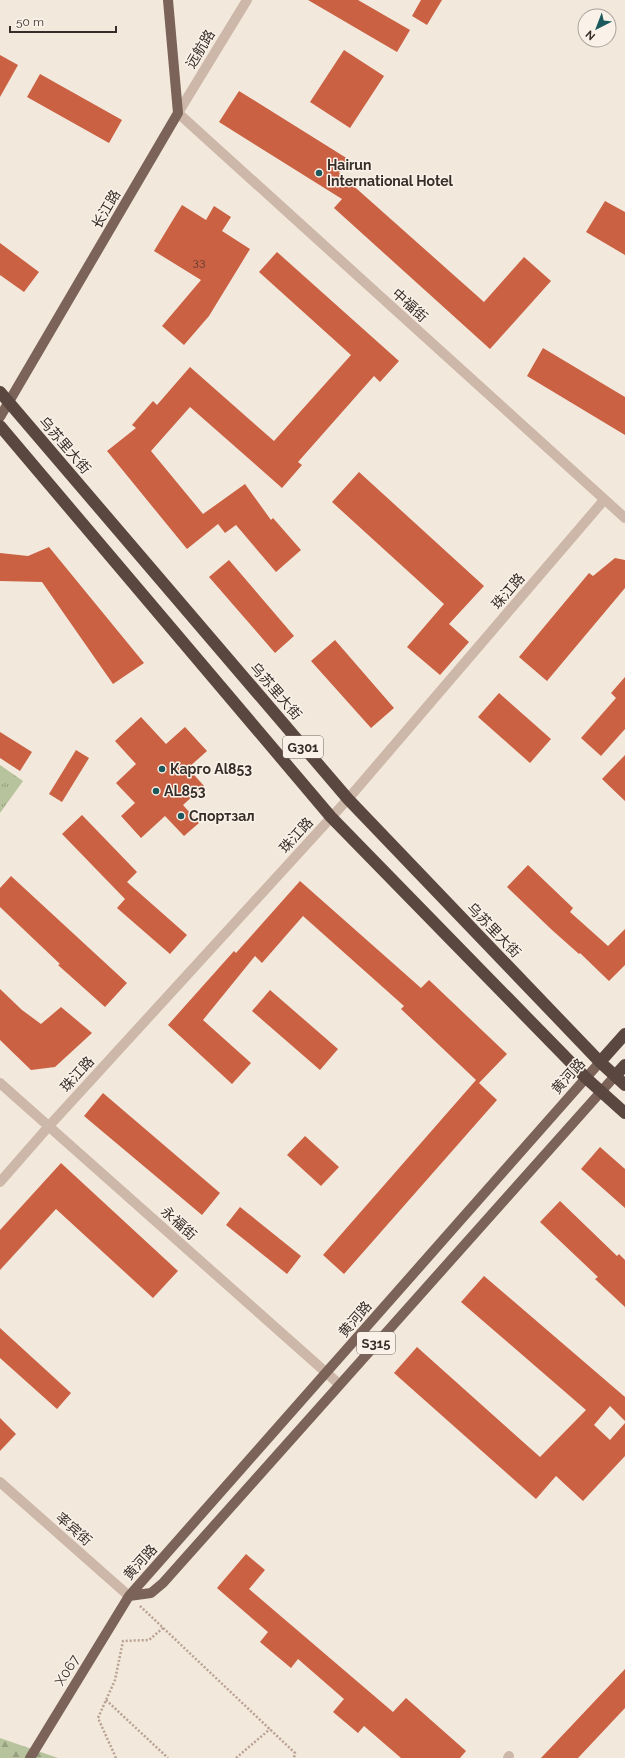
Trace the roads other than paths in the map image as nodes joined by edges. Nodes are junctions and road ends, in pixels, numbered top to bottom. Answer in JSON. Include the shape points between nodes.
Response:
{"nodes":[{"id":1,"x":168,"y":0,"type":"edge"},
{"id":2,"x":247,"y":0,"type":"edge"},
{"id":3,"x":178,"y":113,"type":"junction"},
{"id":4,"x":0,"y":392,"type":"edge"},
{"id":5,"x":9,"y":403,"type":"junction"},
{"id":6,"x":0,"y":417,"type":"edge"},
{"id":7,"x":0,"y":426,"type":"edge"},
{"id":8,"x":604,"y":500,"type":"junction"},
{"id":9,"x":625,"y":518,"type":"edge"},
{"id":10,"x":348,"y":799,"type":"junction"},
{"id":11,"x":331,"y":817,"type":"junction"},
{"id":12,"x":625,"y":1034,"type":"edge"},
{"id":13,"x":600,"y":1062,"type":"junction"},
{"id":14,"x":625,"y":1064,"type":"edge"},
{"id":15,"x":615,"y":1076,"type":"junction"},
{"id":16,"x":586,"y":1078,"type":"junction"},
{"id":17,"x":0,"y":1083,"type":"edge"},
{"id":18,"x":625,"y":1085,"type":"edge"},
{"id":19,"x":601,"y":1091,"type":"junction"},
{"id":20,"x":625,"y":1113,"type":"edge"},
{"id":21,"x":49,"y":1126,"type":"junction"},
{"id":22,"x":0,"y":1182,"type":"edge"},
{"id":23,"x":327,"y":1374,"type":"junction"},
{"id":24,"x":339,"y":1384,"type":"junction"},
{"id":25,"x":0,"y":1482,"type":"edge"},
{"id":26,"x":129,"y":1596,"type":"junction"},
{"id":27,"x":30,"y":1758,"type":"edge"}],
"edges":[{"from":1,"to":3,"type":"main road"},
{"from":2,"to":3,"type":"street","name":"远航路"},
{"from":3,"to":5,"type":"main road","name":"长江路"},
{"from":3,"to":8,"type":"street","name":"中福街"},
{"from":4,"to":5,"type":"highway","name":"乌苏里大街","number":"G301"},
{"from":5,"to":6,"type":"main road","name":"长江路"},
{"from":5,"to":10,"type":"highway","name":"乌苏里大街","number":"G301"},
{"from":7,"to":11,"type":"highway","number":"G301"},
{"from":8,"to":9,"type":"street","name":"中福街"},
{"from":8,"to":10,"type":"street","name":"珠江路"},
{"from":10,"to":11,"type":"street","name":"珠江路"},
{"from":10,"to":13,"type":"highway","name":"乌苏里大街","number":"G301"},
{"from":11,"to":16,"type":"highway","number":"G301"},
{"from":11,"to":21,"type":"street","name":"珠江路"},
{"from":12,"to":13,"type":"highway","name":"黄河路"},
{"from":13,"to":15,"type":"highway","name":"乌苏里大街","number":"G301"},
{"from":13,"to":16,"type":"main road","name":"黄河路","number":"S315"},
{"from":14,"to":15,"type":"highway","name":"黄河路"},
{"from":15,"to":18,"type":"highway","name":"乌苏里大街","number":"G301"},
{"from":15,"to":19,"type":"main road","name":"黄河路","number":"S315"},
{"from":16,"to":19,"type":"highway","number":"G301"},
{"from":16,"to":23,"type":"main road","name":"黄河路","number":"S315"},
{"from":17,"to":21,"type":"street","name":"永福街"},
{"from":19,"to":20,"type":"highway","number":"G301"},
{"from":19,"to":24,"type":"main road","name":"黄河路","number":"S315"},
{"from":21,"to":22,"type":"street","name":"珠江路"},
{"from":21,"to":23,"type":"street","name":"永福街"},
{"from":23,"to":24,"type":"street","name":"永福街"},
{"from":23,"to":26,"type":"main road","name":"黄河路","number":"S315"},
{"from":24,"to":26,"type":"main road","name":"黄河路","number":"S315","via":[[163,1583],[151,1593]]},
{"from":25,"to":26,"type":"street","name":"率宾街"},
{"from":26,"to":27,"type":"main road","name":"X067","number":"X067"}]}
